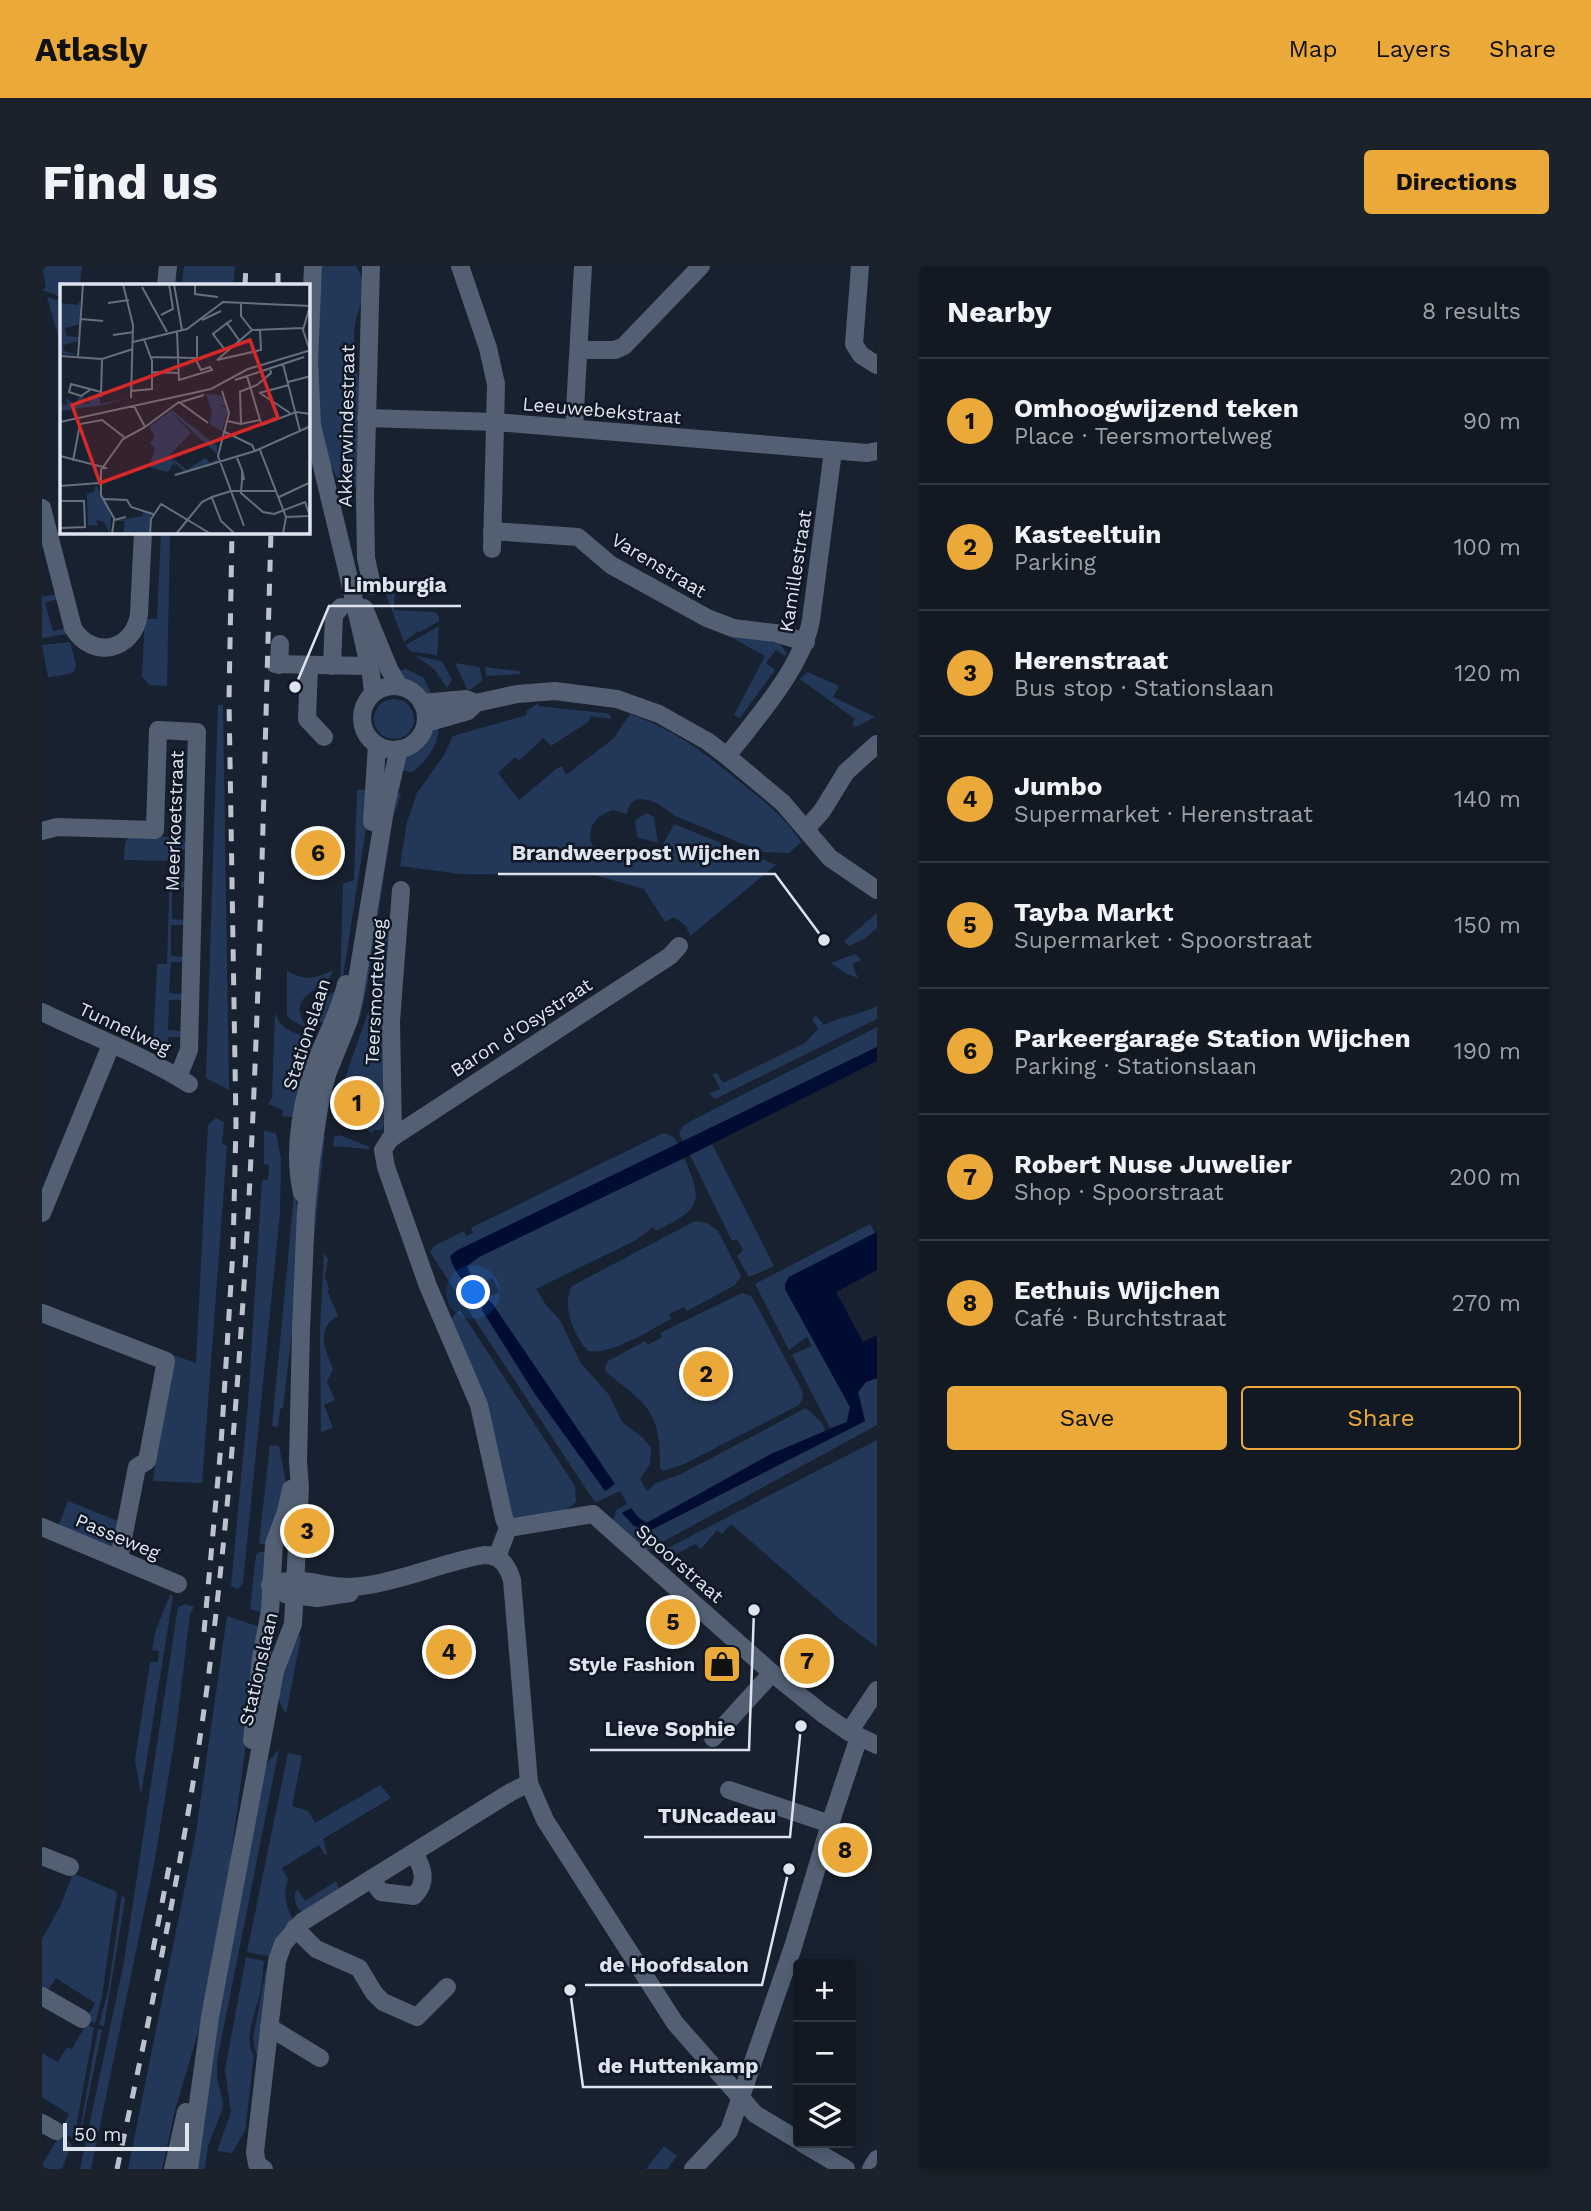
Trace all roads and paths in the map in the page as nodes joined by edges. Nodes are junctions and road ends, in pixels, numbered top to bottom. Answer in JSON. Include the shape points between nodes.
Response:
{"nodes":[{"id":1,"x":168,"y":266,"type":"edge"},
{"id":2,"x":313,"y":266,"type":"edge"},
{"id":3,"x":371,"y":266,"type":"edge"},
{"id":4,"x":460,"y":266,"type":"edge"},
{"id":5,"x":583,"y":266,"type":"edge"},
{"id":6,"x":701,"y":266,"type":"edge"},
{"id":7,"x":860,"y":266,"type":"edge"},
{"id":8,"x":166,"y":284,"type":"edge"},
{"id":9,"x":310,"y":338,"type":"edge"},
{"id":10,"x":579,"y":349,"type":"junction"},
{"id":11,"x":877,"y":366,"type":"edge"},
{"id":12,"x":310,"y":383,"type":"edge"},
{"id":13,"x":366,"y":418,"type":"junction"},
{"id":14,"x":496,"y":422,"type":"junction"},
{"id":15,"x":574,"y":428,"type":"junction"},
{"id":16,"x":833,"y":451,"type":"junction"},
{"id":17,"x":877,"y":451,"type":"edge"},
{"id":18,"x":42,"y":508,"type":"edge"},
{"id":19,"x":46,"y":534,"type":"edge"},
{"id":20,"x":143,"y":534,"type":"edge"},
{"id":21,"x":347,"y":570,"type":"junction"},
{"id":22,"x":372,"y":586,"type":"dead end"},
{"id":23,"x":341,"y":607,"type":"dead end"},
{"id":24,"x":806,"y":642,"type":"junction"},
{"id":25,"x":280,"y":644,"type":"dead end"},
{"id":26,"x":309,"y":666,"type":"junction"},
{"id":27,"x":332,"y":666,"type":"junction"},
{"id":28,"x":364,"y":666,"type":"dead end"},
{"id":29,"x":399,"y":686,"type":"junction"},
{"id":30,"x":373,"y":693,"type":"junction"},
{"id":31,"x":422,"y":703,"type":"junction"},
{"id":32,"x":476,"y":703,"type":"junction"},
{"id":33,"x":426,"y":723,"type":"junction"},
{"id":34,"x":324,"y":737,"type":"dead end"},
{"id":35,"x":377,"y":745,"type":"junction"},
{"id":36,"x":873,"y":747,"type":"edge"},
{"id":37,"x":399,"y":750,"type":"junction"},
{"id":38,"x":727,"y":756,"type":"junction"},
{"id":39,"x":806,"y":829,"type":"junction"},
{"id":40,"x":42,"y":831,"type":"edge"},
{"id":41,"x":401,"y":890,"type":"dead end"},
{"id":42,"x":877,"y":890,"type":"edge"},
{"id":43,"x":680,"y":946,"type":"dead end"},
{"id":44,"x":42,"y":1012,"type":"edge"},
{"id":45,"x":111,"y":1045,"type":"junction"},
{"id":46,"x":183,"y":1080,"type":"joint"},
{"id":47,"x":389,"y":1141,"type":"junction"},
{"id":48,"x":306,"y":1211,"type":"junction"},
{"id":49,"x":42,"y":1213,"type":"edge"},
{"id":50,"x":42,"y":1313,"type":"edge"},
{"id":51,"x":298,"y":1462,"type":"junction"},
{"id":52,"x":42,"y":1527,"type":"edge"},
{"id":53,"x":508,"y":1528,"type":"junction"},
{"id":54,"x":496,"y":1556,"type":"junction"},
{"id":55,"x":119,"y":1559,"type":"junction"},
{"id":56,"x":178,"y":1584,"type":"dead end"},
{"id":57,"x":270,"y":1585,"type":"junction"},
{"id":58,"x":296,"y":1588,"type":"junction"},
{"id":59,"x":772,"y":1673,"type":"junction"},
{"id":60,"x":877,"y":1690,"type":"edge"},
{"id":61,"x":854,"y":1734,"type":"junction"},
{"id":62,"x":713,"y":1738,"type":"dead end"},
{"id":63,"x":877,"y":1745,"type":"edge"},
{"id":64,"x":529,"y":1783,"type":"junction"},
{"id":65,"x":729,"y":1790,"type":"dead end"},
{"id":66,"x":830,"y":1824,"type":"junction"},
{"id":67,"x":414,"y":1853,"type":"junction"},
{"id":68,"x":42,"y":1856,"type":"edge"},
{"id":69,"x":70,"y":1867,"type":"dead end"},
{"id":70,"x":370,"y":1879,"type":"junction"},
{"id":71,"x":236,"y":1883,"type":"junction"},
{"id":72,"x":295,"y":1928,"type":"junction"},
{"id":73,"x":447,"y":1987,"type":"dead end"},
{"id":74,"x":42,"y":1996,"type":"edge"},
{"id":75,"x":209,"y":2017,"type":"junction"},
{"id":76,"x":82,"y":2019,"type":"dead end"},
{"id":77,"x":269,"y":2027,"type":"junction"},
{"id":78,"x":320,"y":2058,"type":"dead end"},
{"id":79,"x":741,"y":2096,"type":"junction"},
{"id":80,"x":793,"y":2138,"type":"edge"},
{"id":81,"x":810,"y":2148,"type":"edge"},
{"id":82,"x":877,"y":2158,"type":"edge"},
{"id":83,"x":173,"y":2169,"type":"edge"},
{"id":84,"x":189,"y":2169,"type":"edge"},
{"id":85,"x":264,"y":2169,"type":"edge"},
{"id":86,"x":693,"y":2169,"type":"edge"},
{"id":87,"x":846,"y":2169,"type":"edge"},
{"id":88,"x":871,"y":2169,"type":"edge"}],
"edges":[{"from":1,"to":8,"type":"street"},
{"from":2,"to":9,"type":"street"},
{"from":3,"to":13,"type":"street","name":"Akkerwindestraat"},
{"from":4,"to":14,"type":"street","name":"Varenstraat","via":[[493,367]]},
{"from":5,"to":10,"type":"street"},
{"from":6,"to":10,"type":"street","via":[[624,346]]},
{"from":7,"to":11,"type":"street","via":[[854,344]]},
{"from":10,"to":15,"type":"street"},
{"from":12,"to":21,"type":"street","via":[[312,425]]},
{"from":13,"to":14,"type":"street","name":"Leeuwebekstraat"},
{"from":13,"to":22,"type":"street","name":"Akkerwindestraat","via":[[366,558]]},
{"from":14,"to":15,"type":"street","name":"Leeuwebekstraat"},
{"from":14,"to":24,"type":"street","name":"Varenstraat","via":[[492,540],[578,537],[611,565],[707,618],[733,628]]},
{"from":15,"to":16,"type":"street","name":"Leeuwebekstraat"},
{"from":16,"to":17,"type":"street","name":"Leeuwebekstraat"},
{"from":16,"to":24,"type":"street","name":"Kamillestraat"},
{"from":18,"to":19,"type":"street"},
{"from":19,"to":20,"type":"street","via":[[73,628],[84,642],[116,646],[132,634],[139,614]]},
{"from":21,"to":29,"type":"street"},
{"from":21,"to":30,"type":"street"},
{"from":23,"to":27,"type":"street","via":[[334,615]]},
{"from":24,"to":38,"type":"street","name":"Kamillestraat"},
{"from":25,"to":26,"type":"street","via":[[277,665]]},
{"from":26,"to":27,"type":"street"},
{"from":26,"to":34,"type":"street","via":[[307,719]]},
{"from":27,"to":28,"type":"street"},
{"from":29,"to":30,"type":"street"},
{"from":29,"to":31,"type":"street"},
{"from":30,"to":35,"type":"street","via":[[362,720]]},
{"from":31,"to":32,"type":"street","via":[[466,699]]},
{"from":31,"to":33,"type":"street"},
{"from":32,"to":33,"type":"street","via":[[468,711]]},
{"from":32,"to":38,"type":"street","via":[[546,691],[617,699],[677,723]]},
{"from":33,"to":37,"type":"street","via":[[416,741]]},
{"from":35,"to":37,"type":"street"},
{"from":35,"to":48,"type":"street","name":"Stationslaan","via":[[374,805],[347,979],[309,1083],[302,1123],[298,1167]]},
{"from":36,"to":39,"type":"street","via":[[846,772]]},
{"from":37,"to":48,"type":"street","name":"Stationslaan","via":[[354,998],[321,1095]]},
{"from":38,"to":39,"type":"street"},
{"from":39,"to":42,"type":"street","via":[[830,858]]},
{"from":40,"to":46,"type":"street","name":"Meerkoetstraat","via":[[57,827],[155,830],[158,730],[197,732],[189,1050]]},
{"from":41,"to":47,"type":"street","name":"Teersmortelweg","via":[[391,1021]]},
{"from":43,"to":47,"type":"street","name":"Baron d'Osystraat"},
{"from":44,"to":45,"type":"street","name":"Tunnelweg"},
{"from":45,"to":46,"type":"street","name":"Tunnelweg"},
{"from":45,"to":49,"type":"street"},
{"from":47,"to":53,"type":"street","via":[[383,1155],[386,1167],[479,1405]]},
{"from":48,"to":51,"type":"street","name":"Stationslaan"},
{"from":50,"to":55,"type":"street","via":[[166,1361],[147,1461],[137,1467]]},
{"from":51,"to":57,"type":"street","name":"Stationslaan","via":[[274,1544]]},
{"from":51,"to":58,"type":"street","name":"Stationslaan"},
{"from":52,"to":55,"type":"street","name":"Passeweg"},
{"from":53,"to":54,"type":"street"},
{"from":53,"to":59,"type":"street","name":"Spoorstraat","via":[[593,1514]]},
{"from":54,"to":58,"type":"street","via":[[477,1556],[362,1586]]},
{"from":54,"to":64,"type":"street","via":[[512,1580]]},
{"from":55,"to":56,"type":"street","name":"Passeweg"},
{"from":57,"to":58,"type":"street"},
{"from":57,"to":71,"type":"street","name":"Stationslaan"},
{"from":58,"to":71,"type":"street","name":"Stationslaan","via":[[293,1624],[275,1671]]},
{"from":59,"to":61,"type":"street","name":"Spoorstraat"},
{"from":59,"to":62,"type":"street"},
{"from":60,"to":61,"type":"street"},
{"from":61,"to":63,"type":"street","name":"Spoorstraat"},
{"from":61,"to":66,"type":"street"},
{"from":64,"to":67,"type":"street"},
{"from":64,"to":79,"type":"street","via":[[545,1820],[676,2023]]},
{"from":65,"to":66,"type":"street"},
{"from":66,"to":79,"type":"street"},
{"from":67,"to":70,"type":"street"},
{"from":67,"to":70,"type":"street","via":[[424,1876],[414,1896],[381,1892]]},
{"from":68,"to":69,"type":"street"},
{"from":70,"to":72,"type":"street"},
{"from":71,"to":75,"type":"street","name":"Stationslaan"},
{"from":72,"to":73,"type":"street","via":[[316,1949],[359,1968],[383,2002],[416,2017]]},
{"from":72,"to":77,"type":"street","via":[[280,1951]]},
{"from":74,"to":76,"type":"street"},
{"from":75,"to":83,"type":"street","name":"Stationslaan"},
{"from":75,"to":84,"type":"street","name":"Stationslaan"},
{"from":77,"to":78,"type":"street"},
{"from":77,"to":85,"type":"street","via":[[255,2159]]},
{"from":79,"to":80,"type":"street","via":[[755,2114]]},
{"from":79,"to":86,"type":"street","via":[[729,2132]]},
{"from":81,"to":87,"type":"street"},
{"from":82,"to":88,"type":"street"}]}
